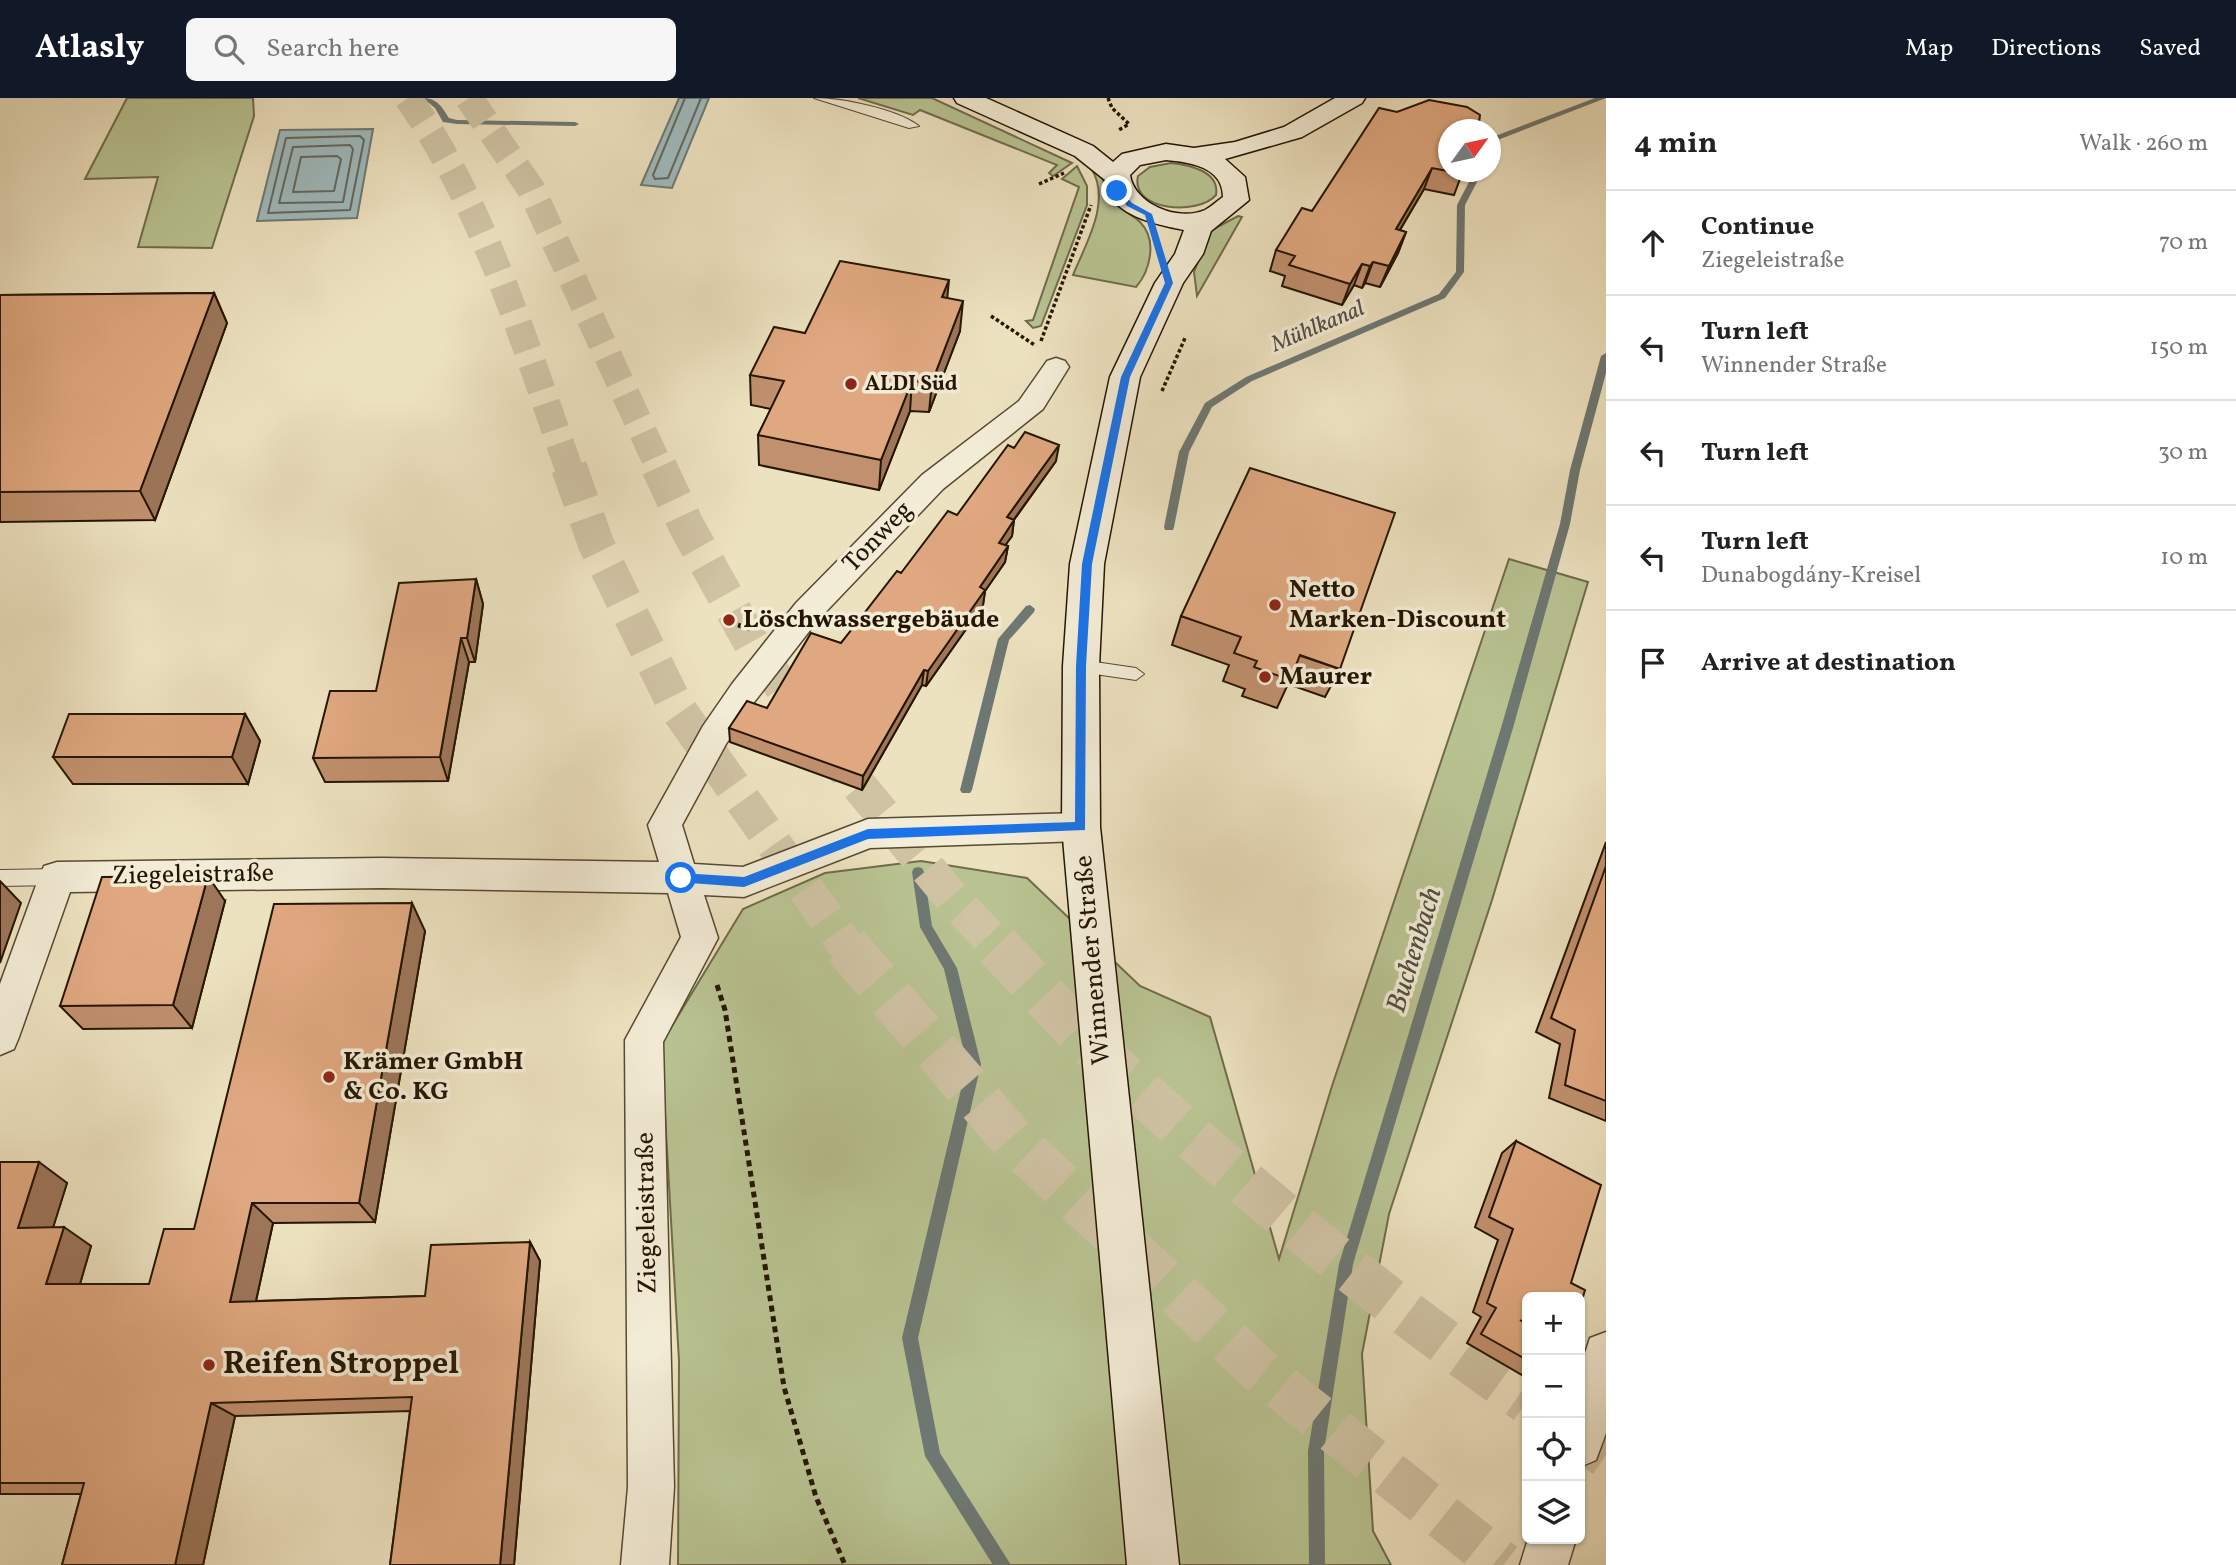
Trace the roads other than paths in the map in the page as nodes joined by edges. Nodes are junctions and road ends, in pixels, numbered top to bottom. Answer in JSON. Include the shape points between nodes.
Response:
{"nodes":[{"id":1,"x":820,"y":98,"type":"edge"},
{"id":2,"x":966,"y":98,"type":"edge"},
{"id":3,"x":1002,"y":98,"type":"edge"},
{"id":4,"x":1353,"y":98,"type":"edge"},
{"id":5,"x":912,"y":126,"type":"dead end"},
{"id":6,"x":1293,"y":132,"type":"junction"},
{"id":7,"x":1147,"y":154,"type":"junction"},
{"id":8,"x":1194,"y":156,"type":"junction"},
{"id":9,"x":1115,"y":176,"type":"junction"},
{"id":10,"x":1236,"y":186,"type":"junction"},
{"id":11,"x":1148,"y":214,"type":"junction"},
{"id":12,"x":1208,"y":218,"type":"junction"},
{"id":13,"x":1162,"y":259,"type":"junction"},
{"id":14,"x":1056,"y":367,"type":"dead end"},
{"id":15,"x":1081,"y":666,"type":"junction"},
{"id":16,"x":1136,"y":674,"type":"dead end"},
{"id":17,"x":1081,"y":827,"type":"junction"},
{"id":18,"x":57,"y":877,"type":"junction"},
{"id":19,"x":0,"y":878,"type":"edge"},
{"id":20,"x":681,"y":878,"type":"junction"},
{"id":21,"x":0,"y":1037,"type":"edge"},
{"id":22,"x":1606,"y":1354,"type":"edge"},
{"id":23,"x":1585,"y":1427,"type":"edge"},
{"id":24,"x":1550,"y":1544,"type":"edge"},
{"id":25,"x":645,"y":1565,"type":"edge"},
{"id":26,"x":1153,"y":1565,"type":"edge"},
{"id":27,"x":1544,"y":1565,"type":"edge"}],
"edges":[{"from":1,"to":5,"type":"lane"},
{"from":2,"to":9,"type":"street","via":[[1084,151]]},
{"from":3,"to":7,"type":"street"},
{"from":4,"to":6,"type":"street"},
{"from":6,"to":8,"type":"street","via":[[1239,149]]},
{"from":6,"to":10,"type":"street"},
{"from":7,"to":8,"type":"street"},
{"from":7,"to":9,"type":"street","via":[[1124,163]]},
{"from":8,"to":10,"type":"street","via":[[1226,171]]},
{"from":9,"to":11,"type":"street","via":[[1124,200]]},
{"from":10,"to":12,"type":"street","via":[[1236,199],[1229,208]]},
{"from":11,"to":12,"type":"street"},
{"from":11,"to":13,"type":"street"},
{"from":12,"to":13,"type":"street","name":"Winnender Straße","via":[[1198,229],[1189,254]]},
{"from":13,"to":15,"type":"street","name":"Winnender Straße","via":[[1125,377],[1087,564]]},
{"from":14,"to":20,"type":"street","name":"Tonweg","via":[[1032,404],[914,498],[850,564],[732,707],[665,825]]},
{"from":15,"to":16,"type":"lane"},
{"from":15,"to":17,"type":"street","name":"Winnender Straße"},
{"from":17,"to":20,"type":"street","name":"Ziegeleistraße","via":[[868,834],[744,882]]},
{"from":17,"to":26,"type":"street","name":"Winnender Straße"},
{"from":18,"to":19,"type":"lane","name":"Ziegeleistraße"},
{"from":18,"to":20,"type":"street","name":"Ziegeleistraße","via":[[382,873]]},
{"from":18,"to":21,"type":"street"},
{"from":20,"to":25,"type":"street","name":"Ziegeleistraße","via":[[700,938],[644,1040],[651,1487]]},
{"from":22,"to":23,"type":"street"},
{"from":24,"to":27,"type":"street"}]}
